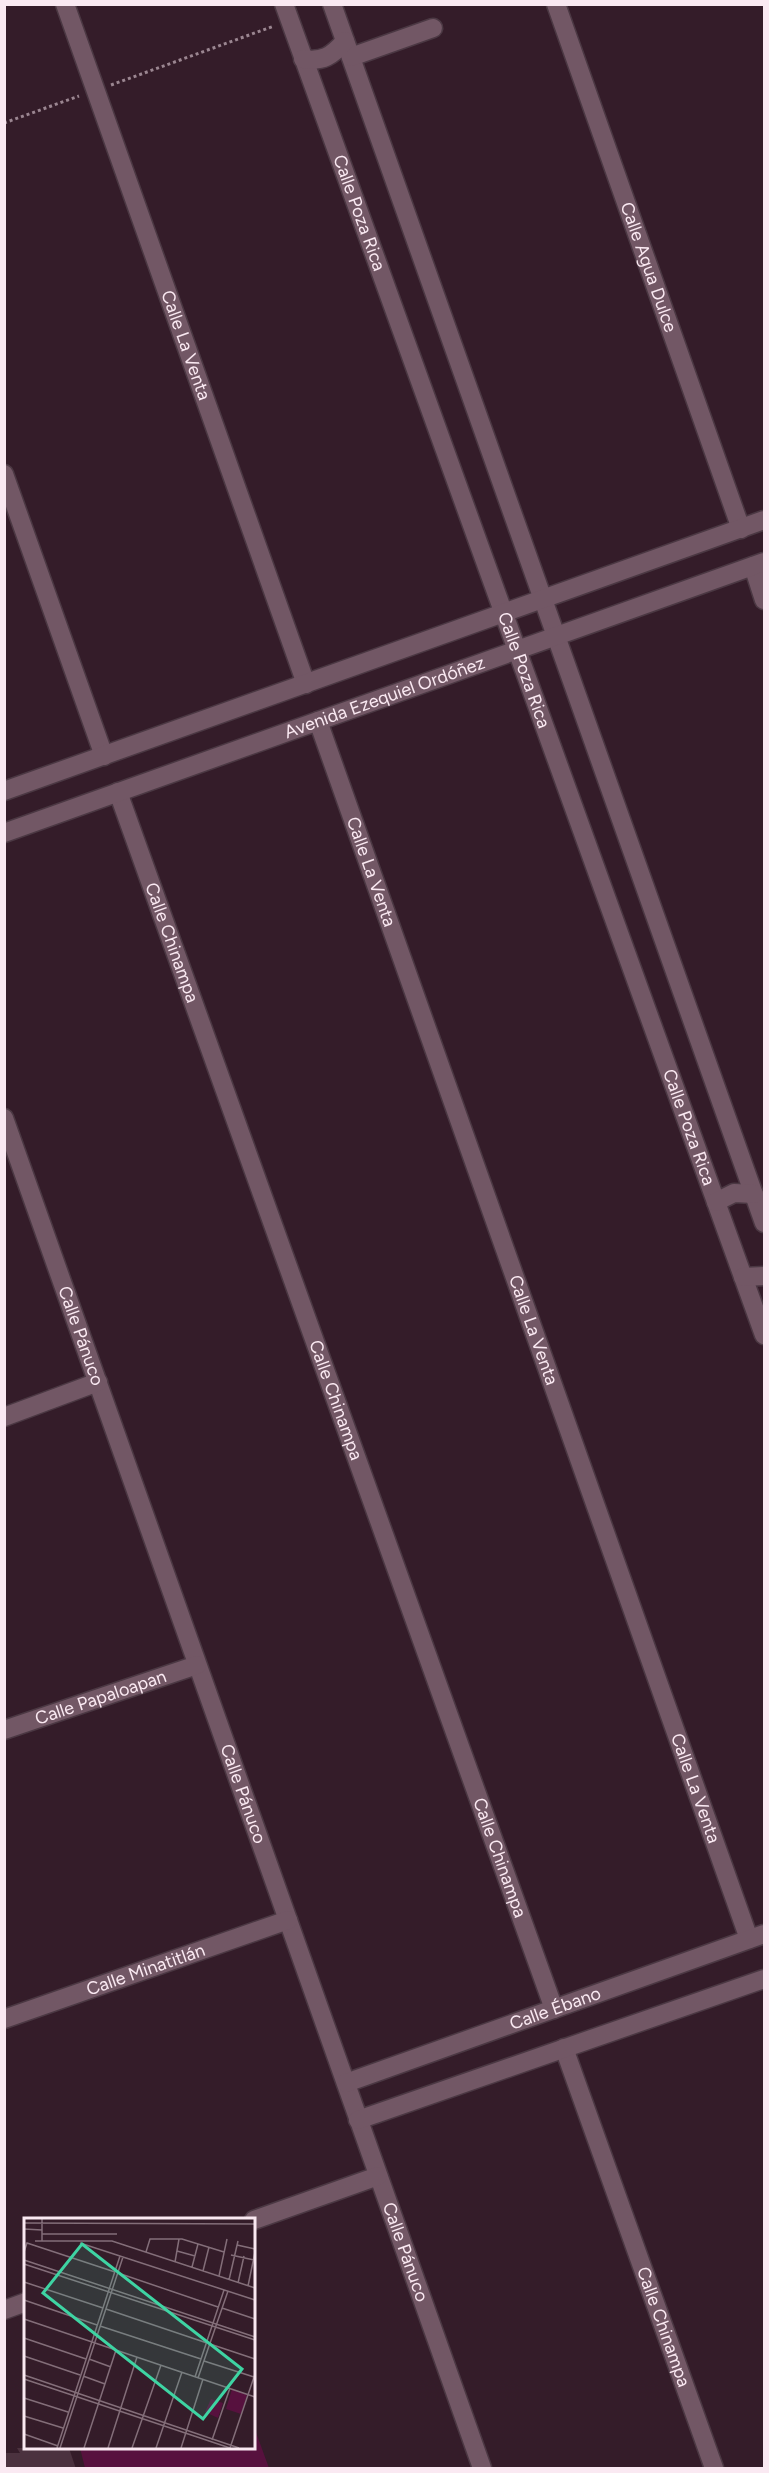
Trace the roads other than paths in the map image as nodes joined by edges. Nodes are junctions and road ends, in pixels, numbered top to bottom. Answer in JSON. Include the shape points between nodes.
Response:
{"nodes":[{"id":1,"x":65,"y":4,"type":"edge"},
{"id":2,"x":332,"y":4,"type":"edge"},
{"id":3,"x":556,"y":4,"type":"edge"},
{"id":4,"x":286,"y":12,"type":"edge"},
{"id":5,"x":433,"y":28,"type":"dead end"},
{"id":6,"x":348,"y":49,"type":"junction"},
{"id":7,"x":303,"y":59,"type":"junction"},
{"id":8,"x":4,"y":474,"type":"edge"},
{"id":9,"x":765,"y":520,"type":"edge"},
{"id":10,"x":741,"y":529,"type":"junction"},
{"id":11,"x":759,"y":564,"type":"edge"},
{"id":12,"x":543,"y":599,"type":"junction"},
{"id":13,"x":765,"y":600,"type":"edge"},
{"id":14,"x":504,"y":613,"type":"junction"},
{"id":15,"x":556,"y":636,"type":"junction"},
{"id":16,"x":517,"y":650,"type":"junction"},
{"id":17,"x":306,"y":684,"type":"junction"},
{"id":18,"x":318,"y":721,"type":"junction"},
{"id":19,"x":104,"y":756,"type":"junction"},
{"id":20,"x":4,"y":791,"type":"edge"},
{"id":21,"x":118,"y":792,"type":"junction"},
{"id":22,"x":4,"y":833,"type":"edge"},
{"id":23,"x":6,"y":1126,"type":"edge"},
{"id":24,"x":754,"y":1194,"type":"junction"},
{"id":25,"x":716,"y":1203,"type":"junction"},
{"id":26,"x":765,"y":1223,"type":"edge"},
{"id":27,"x":765,"y":1276,"type":"edge"},
{"id":28,"x":743,"y":1277,"type":"junction"},
{"id":29,"x":765,"y":1335,"type":"edge"},
{"id":30,"x":98,"y":1382,"type":"junction"},
{"id":31,"x":4,"y":1417,"type":"edge"},
{"id":32,"x":197,"y":1665,"type":"junction"},
{"id":33,"x":4,"y":1730,"type":"edge"},
{"id":34,"x":288,"y":1920,"type":"junction"},
{"id":35,"x":757,"y":1936,"type":"edge"},
{"id":36,"x":765,"y":1979,"type":"edge"},
{"id":37,"x":554,"y":2009,"type":"junction"},
{"id":38,"x":4,"y":2019,"type":"edge"},
{"id":39,"x":564,"y":2048,"type":"junction"},
{"id":40,"x":345,"y":2083,"type":"junction"},
{"id":41,"x":358,"y":2120,"type":"junction"},
{"id":42,"x":378,"y":2176,"type":"junction"},
{"id":43,"x":255,"y":2220,"type":"edge"},
{"id":44,"x":482,"y":2469,"type":"edge"},
{"id":45,"x":714,"y":2469,"type":"edge"}],
"edges":[{"from":1,"to":17,"type":"street","name":"Calle La Venta"},
{"from":2,"to":6,"type":"street"},
{"from":3,"to":10,"type":"street","name":"Calle Agua Dulce"},
{"from":4,"to":7,"type":"street","name":"Calle Poza Rica"},
{"from":5,"to":6,"type":"street"},
{"from":6,"to":7,"type":"street","via":[[315,61]]},
{"from":6,"to":12,"type":"street"},
{"from":7,"to":14,"type":"street","name":"Calle Poza Rica"},
{"from":8,"to":19,"type":"street"},
{"from":9,"to":10,"type":"street"},
{"from":10,"to":12,"type":"street"},
{"from":11,"to":13,"type":"street"},
{"from":11,"to":15,"type":"street","name":"Avenida Ezequiel Ordóñez"},
{"from":12,"to":14,"type":"street"},
{"from":12,"to":15,"type":"street"},
{"from":14,"to":16,"type":"street","name":"Calle Poza Rica"},
{"from":14,"to":17,"type":"street"},
{"from":15,"to":16,"type":"street","name":"Avenida Ezequiel Ordóñez"},
{"from":15,"to":24,"type":"street"},
{"from":16,"to":18,"type":"street","name":"Avenida Ezequiel Ordóñez"},
{"from":16,"to":25,"type":"street","name":"Calle Poza Rica"},
{"from":17,"to":19,"type":"street"},
{"from":18,"to":21,"type":"street","name":"Avenida Ezequiel Ordóñez"},
{"from":18,"to":35,"type":"street","name":"Calle La Venta"},
{"from":19,"to":20,"type":"street"},
{"from":21,"to":22,"type":"street","name":"Avenida Ezequiel Ordóñez"},
{"from":21,"to":37,"type":"street","name":"Calle Chinampa"},
{"from":23,"to":30,"type":"street","name":"Calle Pánuco"},
{"from":24,"to":25,"type":"street","via":[[734,1193]]},
{"from":24,"to":26,"type":"street"},
{"from":25,"to":28,"type":"street","name":"Calle Poza Rica"},
{"from":27,"to":28,"type":"street"},
{"from":28,"to":29,"type":"street","name":"Calle Poza Rica"},
{"from":30,"to":31,"type":"street"},
{"from":30,"to":32,"type":"street","name":"Calle Pánuco"},
{"from":32,"to":33,"type":"street","name":"Calle Papaloapan"},
{"from":32,"to":34,"type":"street","name":"Calle Pánuco"},
{"from":34,"to":38,"type":"street","name":"Calle Minatitlán"},
{"from":34,"to":40,"type":"street","name":"Calle Pánuco"},
{"from":35,"to":37,"type":"street","name":"Calle Ébano"},
{"from":36,"to":39,"type":"street"},
{"from":37,"to":40,"type":"street","name":"Calle Ébano"},
{"from":39,"to":41,"type":"street"},
{"from":39,"to":45,"type":"street","name":"Calle Chinampa"},
{"from":40,"to":41,"type":"street","name":"Calle Pánuco"},
{"from":41,"to":42,"type":"street","name":"Calle Pánuco"},
{"from":42,"to":43,"type":"street"},
{"from":42,"to":44,"type":"street","name":"Calle Pánuco"}]}
